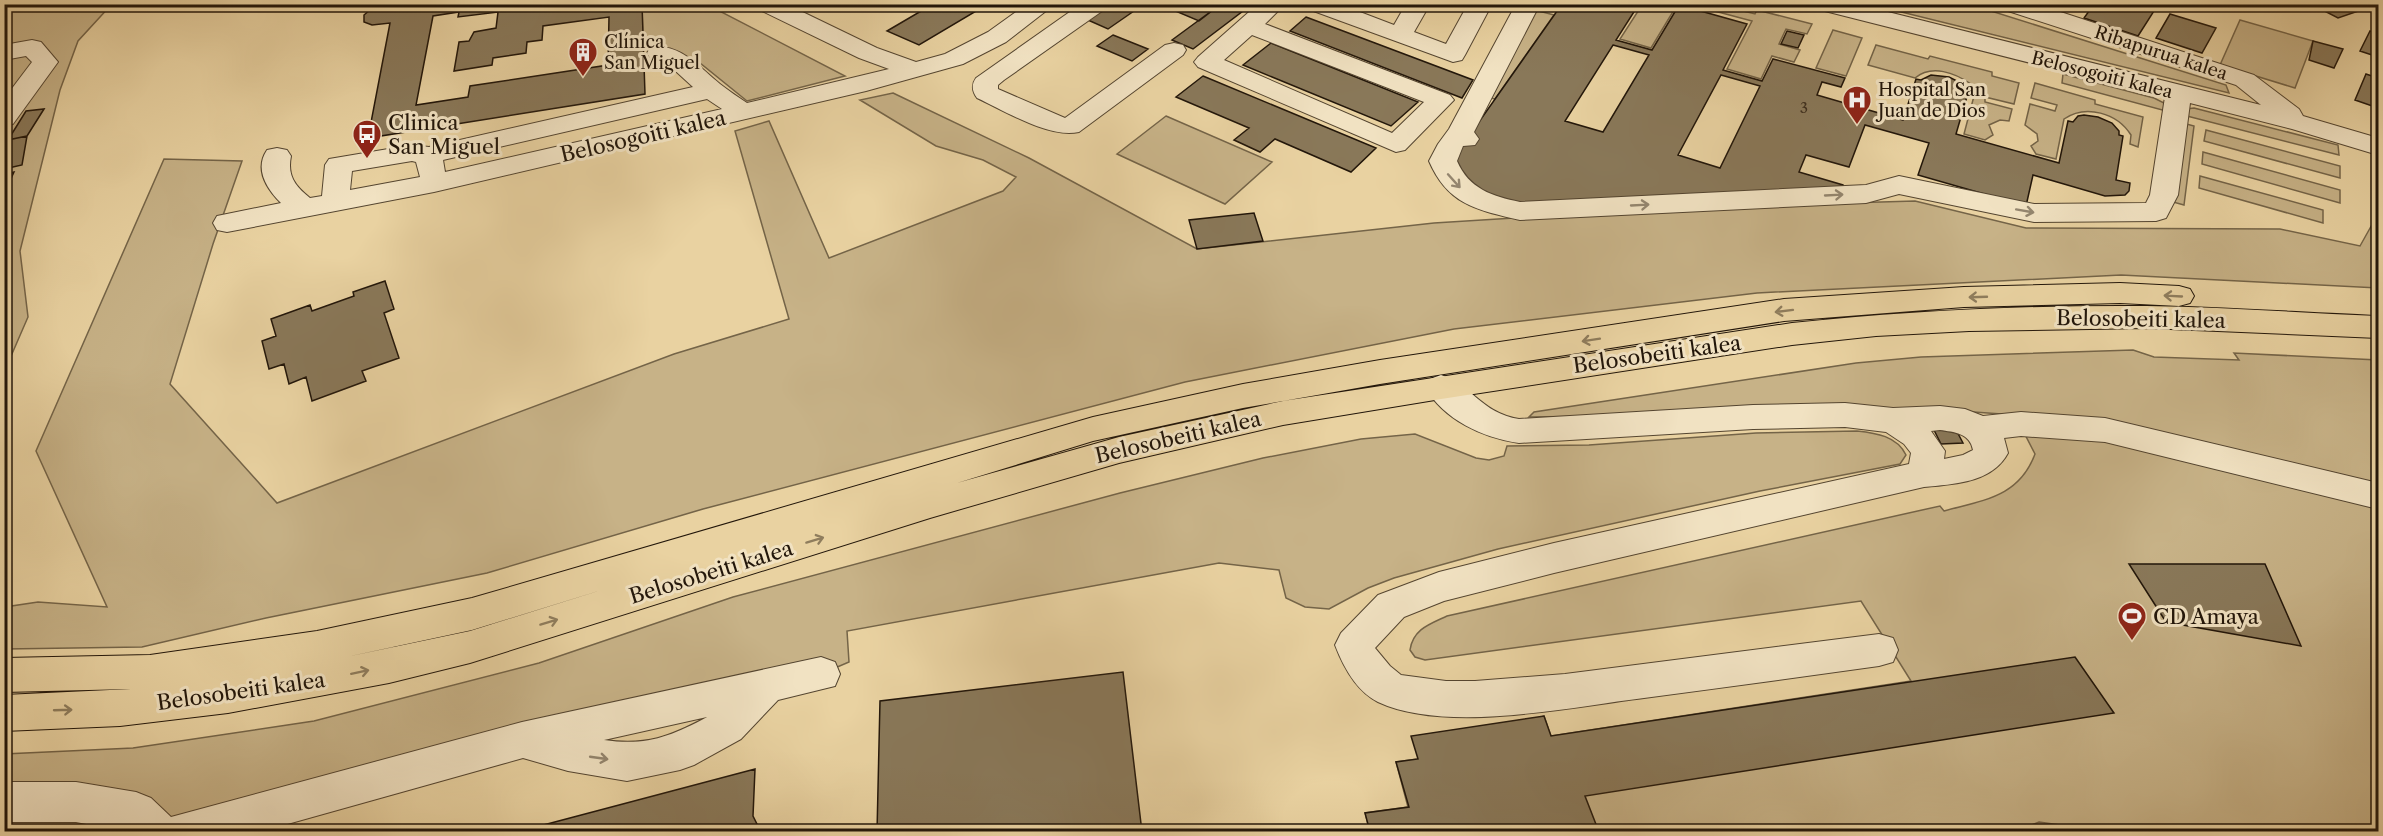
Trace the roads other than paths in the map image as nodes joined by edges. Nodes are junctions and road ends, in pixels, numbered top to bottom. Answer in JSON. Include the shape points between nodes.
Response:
{"nodes":[{"id":1,"x":766,"y":4,"type":"edge"},
{"id":2,"x":1043,"y":4,"type":"edge"},
{"id":3,"x":1097,"y":4,"type":"edge"},
{"id":4,"x":1299,"y":4,"type":"edge"},
{"id":5,"x":1316,"y":4,"type":"edge"},
{"id":6,"x":1418,"y":4,"type":"edge"},
{"id":7,"x":1480,"y":4,"type":"edge"},
{"id":8,"x":1825,"y":4,"type":"edge"},
{"id":9,"x":2010,"y":4,"type":"edge"},
{"id":10,"x":1542,"y":7,"type":"edge"},
{"id":11,"x":1352,"y":10,"type":"edge"},
{"id":12,"x":1261,"y":15,"type":"edge"},
{"id":13,"x":1400,"y":35,"type":"junction"},
{"id":14,"x":1147,"y":39,"type":"dead end"},
{"id":15,"x":1174,"y":50,"type":"junction"},
{"id":16,"x":4,"y":53,"type":"edge"},
{"id":17,"x":659,"y":53,"type":"dead end"},
{"id":18,"x":1208,"y":62,"type":"junction"},
{"id":19,"x":915,"y":70,"type":"junction"},
{"id":20,"x":712,"y":90,"type":"junction"},
{"id":21,"x":2178,"y":93,"type":"junction"},
{"id":22,"x":744,"y":113,"type":"junction"},
{"id":23,"x":4,"y":118,"type":"edge"},
{"id":24,"x":2301,"y":123,"type":"junction"},
{"id":25,"x":2379,"y":147,"type":"edge"},
{"id":26,"x":429,"y":155,"type":"junction"},
{"id":27,"x":277,"y":156,"type":"dead end"},
{"id":28,"x":434,"y":183,"type":"junction"},
{"id":29,"x":334,"y":202,"type":"junction"},
{"id":30,"x":305,"y":208,"type":"junction"},
{"id":31,"x":227,"y":223,"type":"dead end"},
{"id":32,"x":2379,"y":307,"type":"edge"},
{"id":33,"x":2379,"y":327,"type":"edge"},
{"id":34,"x":1441,"y":387,"type":"junction"},
{"id":35,"x":1893,"y":420,"type":"junction"},
{"id":36,"x":1979,"y":429,"type":"junction"},
{"id":37,"x":1924,"y":474,"type":"junction"},
{"id":38,"x":2379,"y":496,"type":"edge"},
{"id":39,"x":1879,"y":650,"type":"dead end"},
{"id":40,"x":821,"y":674,"type":"dead end"},
{"id":41,"x":4,"y":675,"type":"edge"},
{"id":42,"x":4,"y":713,"type":"edge"},
{"id":43,"x":4,"y":802,"type":"edge"},
{"id":44,"x":4,"y":820,"type":"edge"},
{"id":45,"x":137,"y":831,"type":"edge"},
{"id":46,"x":157,"y":831,"type":"edge"},
{"id":47,"x":185,"y":831,"type":"edge"}],
"edges":[{"from":1,"to":19,"type":"street"},
{"from":2,"to":19,"type":"street","name":"Belosogoiti kalea","via":[[997,37],[962,55]]},
{"from":3,"to":15,"type":"street","via":[[995,75],[986,83],[986,93],[1059,125],[1070,126]]},
{"from":4,"to":12,"type":"street"},
{"from":5,"to":11,"type":"street"},
{"from":6,"to":13,"type":"street"},
{"from":7,"to":13,"type":"street","via":[[1453,55]]},
{"from":8,"to":21,"type":"street","name":"Belosogoiti kalea"},
{"from":9,"to":24,"type":"street","name":"Ribapurua kalea","via":[[2245,80]]},
{"from":10,"to":21,"type":"street","one_way":true,"via":[[1464,136],[1451,144],[1443,161],[1448,178],[1468,196],[1520,211],[1866,194],[1899,185],[2034,213],[2156,212],[2164,195]]},
{"from":11,"to":13,"type":"street"},
{"from":12,"to":18,"type":"street"},
{"from":12,"to":18,"type":"street","via":[[1441,100],[1396,144]]},
{"from":14,"to":15,"type":"street"},
{"from":15,"to":18,"type":"street"},
{"from":16,"to":23,"type":"street","via":[[32,47],[45,62]]},
{"from":17,"to":20,"type":"street","via":[[679,61]]},
{"from":19,"to":22,"type":"street","name":"Belosogoiti kalea"},
{"from":20,"to":22,"type":"street"},
{"from":20,"to":26,"type":"street"},
{"from":21,"to":24,"type":"street","name":"Belosogoiti kalea"},
{"from":22,"to":28,"type":"street","name":"Belosogoiti kalea"},
{"from":24,"to":25,"type":"street","name":"Belosogoiti kalea"},
{"from":26,"to":28,"type":"street"},
{"from":26,"to":29,"type":"street","via":[[412,153],[339,165]]},
{"from":27,"to":30,"type":"street","via":[[276,177],[287,195]]},
{"from":28,"to":29,"type":"street","name":"Belosogoiti kalea"},
{"from":29,"to":30,"type":"street","name":"Belosogoiti kalea"},
{"from":30,"to":31,"type":"street","name":"Belosogoiti kalea"},
{"from":32,"to":41,"type":"main road","name":"Belosobeiti kalea","one_way":true,"via":[[2120,293],[1964,297],[1785,310],[1392,370],[1243,396],[1093,429],[471,614],[317,647],[150,672]]},
{"from":33,"to":34,"type":"main road","name":"Belosobeiti kalea","via":[[2147,317],[1876,325]]},
{"from":34,"to":35,"type":"street","via":[[1486,424],[1519,431],[1753,417],[1845,415]]},
{"from":42,"to":34,"type":"main road","name":"Belosobeiti kalea","one_way":true,"via":[[120,708],[217,697],[389,666],[470,647],[930,504],[1119,450],[1283,413]]},
{"from":35,"to":36,"type":"street","via":[[1940,418],[1965,421]]},
{"from":35,"to":37,"type":"street","via":[[1916,435],[1928,451]]},
{"from":36,"to":37,"type":"street","via":[[1988,440],[1991,453],[1985,461],[1959,470]]},
{"from":36,"to":38,"type":"street","via":[[2021,424],[2105,430]]},
{"from":37,"to":39,"type":"street","via":[[1439,587],[1391,606],[1354,645],[1369,671],[1394,691],[1451,700],[1558,692]]},
{"from":40,"to":47,"type":"street","via":[[522,740]]},
{"from":43,"to":46,"type":"street","via":[[76,802],[136,812]]},
{"from":44,"to":45,"type":"street","via":[[102,822]]}]}
